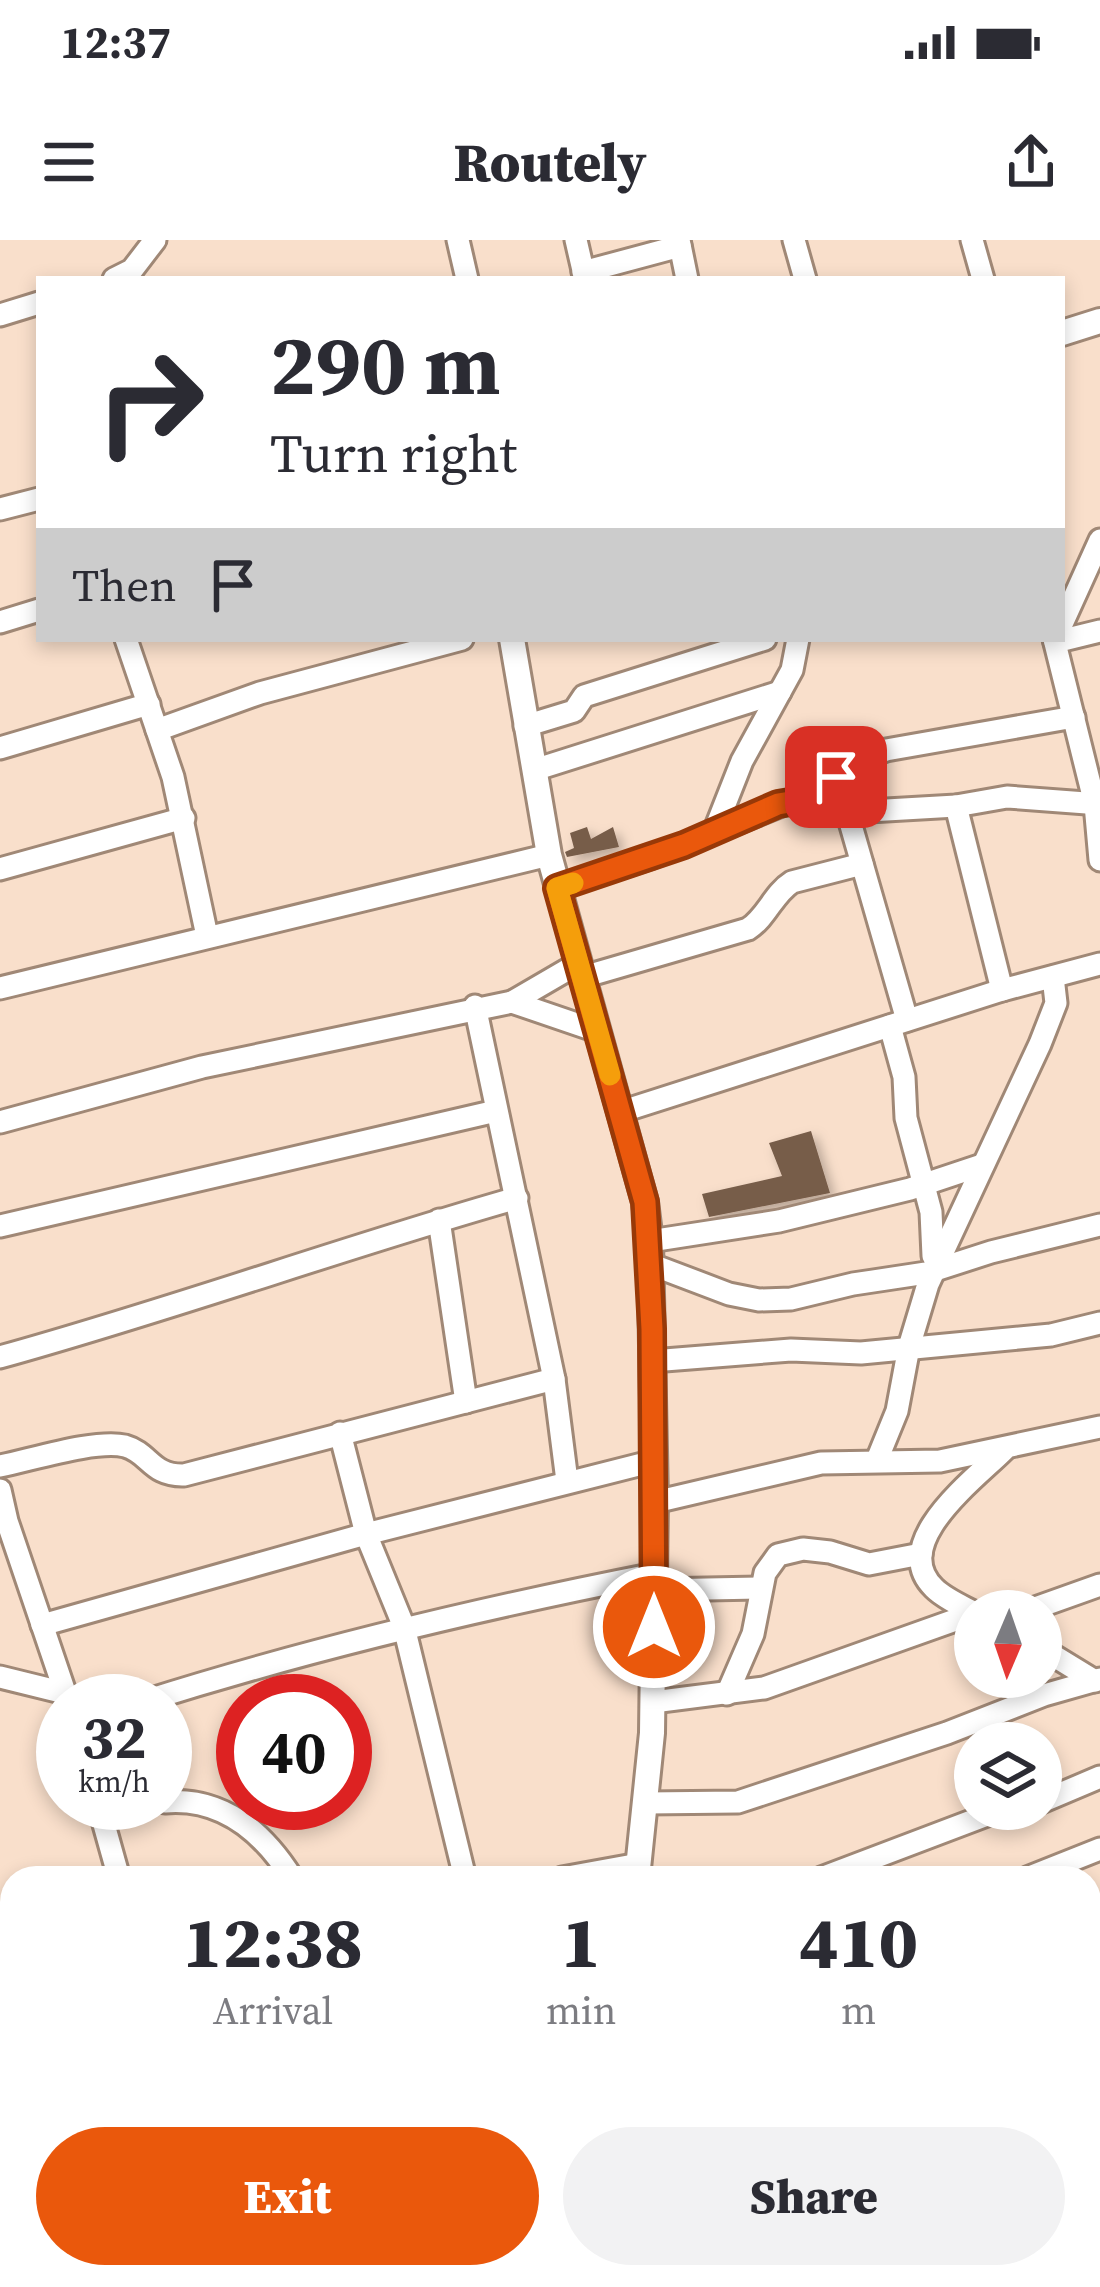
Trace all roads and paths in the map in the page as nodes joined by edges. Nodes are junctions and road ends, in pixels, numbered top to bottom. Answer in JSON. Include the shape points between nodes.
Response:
{"nodes":[{"id":1,"x":154,"y":240,"type":"edge"},
{"id":2,"x":458,"y":240,"type":"edge"},
{"id":3,"x":576,"y":240,"type":"edge"},
{"id":4,"x":794,"y":240,"type":"edge"},
{"id":5,"x":972,"y":240,"type":"edge"},
{"id":6,"x":680,"y":243,"type":"edge"},
{"id":7,"x":584,"y":275,"type":"edge"},
{"id":8,"x":120,"y":276,"type":"edge"},
{"id":9,"x":466,"y":276,"type":"edge"},
{"id":10,"x":686,"y":276,"type":"edge"},
{"id":11,"x":804,"y":276,"type":"edge"},
{"id":12,"x":982,"y":276,"type":"edge"},
{"id":13,"x":36,"y":304,"type":"edge"},
{"id":14,"x":0,"y":315,"type":"edge"},
{"id":15,"x":1100,"y":321,"type":"edge"},
{"id":16,"x":1065,"y":332,"type":"edge"},
{"id":17,"x":36,"y":500,"type":"edge"},
{"id":18,"x":0,"y":508,"type":"edge"},
{"id":19,"x":1100,"y":540,"type":"edge"},
{"id":20,"x":36,"y":611,"type":"edge"},
{"id":21,"x":0,"y":622,"type":"edge"},
{"id":22,"x":1065,"y":623,"type":"edge"},
{"id":23,"x":1100,"y":631,"type":"edge"},
{"id":24,"x":1065,"y":636,"type":"edge"},
{"id":25,"x":127,"y":642,"type":"edge"},
{"id":26,"x":451,"y":642,"type":"edge"},
{"id":27,"x":512,"y":642,"type":"edge"},
{"id":28,"x":755,"y":642,"type":"edge"},
{"id":29,"x":798,"y":642,"type":"edge"},
{"id":30,"x":1060,"y":642,"type":"edge"},
{"id":31,"x":780,"y":692,"type":"junction"},
{"id":32,"x":149,"y":704,"type":"junction"},
{"id":33,"x":1074,"y":717,"type":"junction"},
{"id":34,"x":525,"y":725,"type":"junction"},
{"id":35,"x":158,"y":730,"type":"junction"},
{"id":36,"x":0,"y":748,"type":"edge"},
{"id":37,"x":534,"y":770,"type":"junction"},
{"id":38,"x":802,"y":800,"type":"junction"},
{"id":39,"x":1098,"y":804,"type":"edge"},
{"id":40,"x":956,"y":806,"type":"junction"},
{"id":41,"x":847,"y":808,"type":"junction"},
{"id":42,"x":184,"y":818,"type":"junction"},
{"id":43,"x":714,"y":832,"type":"junction"},
{"id":44,"x":549,"y":855,"type":"junction"},
{"id":45,"x":1100,"y":860,"type":"edge"},
{"id":46,"x":862,"y":864,"type":"junction"},
{"id":47,"x":0,"y":869,"type":"edge"},
{"id":48,"x":557,"y":888,"type":"junction"},
{"id":49,"x":207,"y":937,"type":"junction"},
{"id":50,"x":1100,"y":964,"type":"edge"},
{"id":51,"x":581,"y":970,"type":"junction"},
{"id":52,"x":1053,"y":977,"type":"junction"},
{"id":53,"x":0,"y":988,"type":"edge"},
{"id":54,"x":1002,"y":990,"type":"junction"},
{"id":55,"x":512,"y":1001,"type":"junction"},
{"id":56,"x":475,"y":1006,"type":"junction"},
{"id":57,"x":898,"y":1023,"type":"junction"},
{"id":58,"x":597,"y":1031,"type":"junction"},
{"id":59,"x":496,"y":1111,"type":"junction"},
{"id":60,"x":620,"y":1112,"type":"junction"},
{"id":61,"x":0,"y":1122,"type":"edge"},
{"id":62,"x":982,"y":1165,"type":"junction"},
{"id":63,"x":923,"y":1184,"type":"junction"},
{"id":64,"x":518,"y":1198,"type":"junction"},
{"id":65,"x":439,"y":1220,"type":"junction"},
{"id":66,"x":1100,"y":1225,"type":"edge"},
{"id":67,"x":0,"y":1226,"type":"edge"},
{"id":68,"x":650,"y":1252,"type":"junction"},
{"id":69,"x":938,"y":1268,"type":"junction"},
{"id":70,"x":1100,"y":1323,"type":"edge"},
{"id":71,"x":909,"y":1347,"type":"junction"},
{"id":72,"x":0,"y":1357,"type":"edge"},
{"id":73,"x":652,"y":1361,"type":"junction"},
{"id":74,"x":554,"y":1379,"type":"junction"},
{"id":75,"x":466,"y":1402,"type":"junction"},
{"id":76,"x":1100,"y":1427,"type":"edge"},
{"id":77,"x":340,"y":1433,"type":"junction"},
{"id":78,"x":1006,"y":1449,"type":"junction"},
{"id":79,"x":877,"y":1460,"type":"junction"},
{"id":80,"x":654,"y":1461,"type":"junction"},
{"id":81,"x":0,"y":1466,"type":"edge"},
{"id":82,"x":567,"y":1481,"type":"junction"},
{"id":83,"x":0,"y":1490,"type":"edge"},
{"id":84,"x":655,"y":1502,"type":"junction"},
{"id":85,"x":366,"y":1534,"type":"junction"},
{"id":86,"x":921,"y":1554,"type":"junction"},
{"id":87,"x":655,"y":1582,"type":"junction"},
{"id":88,"x":1100,"y":1585,"type":"edge"},
{"id":89,"x":760,"y":1588,"type":"junction"},
{"id":90,"x":1062,"y":1599,"type":"edge"},
{"id":91,"x":954,"y":1601,"type":"edge"},
{"id":92,"x":954,"y":1620,"type":"edge"},
{"id":93,"x":42,"y":1625,"type":"junction"},
{"id":94,"x":404,"y":1627,"type":"junction"},
{"id":95,"x":1062,"y":1660,"type":"edge"},
{"id":96,"x":59,"y":1674,"type":"edge"},
{"id":97,"x":0,"y":1677,"type":"edge"},
{"id":98,"x":1098,"y":1680,"type":"edge"},
{"id":99,"x":192,"y":1686,"type":"edge"},
{"id":100,"x":36,"y":1688,"type":"edge"},
{"id":101,"x":727,"y":1694,"type":"junction"},
{"id":102,"x":653,"y":1702,"type":"junction"},
{"id":103,"x":1100,"y":1777,"type":"edge"},
{"id":104,"x":1062,"y":1793,"type":"edge"},
{"id":105,"x":192,"y":1801,"type":"edge"},
{"id":106,"x":646,"y":1803,"type":"junction"},
{"id":107,"x":954,"y":1828,"type":"edge"},
{"id":108,"x":106,"y":1830,"type":"edge"},
{"id":109,"x":1100,"y":1849,"type":"edge"},
{"id":110,"x":116,"y":1866,"type":"edge"},
{"id":111,"x":282,"y":1866,"type":"edge"},
{"id":112,"x":462,"y":1866,"type":"edge"},
{"id":113,"x":639,"y":1866,"type":"edge"},
{"id":114,"x":853,"y":1866,"type":"edge"},
{"id":115,"x":1058,"y":1866,"type":"edge"}],
"edges":[{"from":1,"to":8,"type":"street"},
{"from":2,"to":9,"type":"street"},
{"from":3,"to":7,"type":"street"},
{"from":4,"to":11,"type":"street"},
{"from":5,"to":12,"type":"street"},
{"from":6,"to":7,"type":"street"},
{"from":6,"to":10,"type":"street"},
{"from":13,"to":14,"type":"street"},
{"from":15,"to":16,"type":"street"},
{"from":17,"to":18,"type":"street"},
{"from":19,"to":22,"type":"street"},
{"from":20,"to":21,"type":"street"},
{"from":23,"to":24,"type":"street"},
{"from":25,"to":32,"type":"street"},
{"from":26,"to":35,"type":"street","via":[[260,693]]},
{"from":27,"to":34,"type":"street"},
{"from":28,"to":34,"type":"street","via":[[584,696],[574,710]]},
{"from":29,"to":31,"type":"street"},
{"from":30,"to":33,"type":"street"},
{"from":31,"to":37,"type":"street"},
{"from":31,"to":43,"type":"street"},
{"from":32,"to":35,"type":"street"},
{"from":32,"to":36,"type":"street"},
{"from":33,"to":38,"type":"street","via":[[886,751]]},
{"from":33,"to":39,"type":"street"},
{"from":34,"to":37,"type":"street"},
{"from":35,"to":42,"type":"street"},
{"from":37,"to":44,"type":"street"},
{"from":38,"to":41,"type":"street"},
{"from":38,"to":43,"type":"street"},
{"from":39,"to":40,"type":"street","via":[[1007,797]]},
{"from":39,"to":45,"type":"street"},
{"from":40,"to":41,"type":"street"},
{"from":40,"to":54,"type":"street"},
{"from":41,"to":46,"type":"street"},
{"from":42,"to":47,"type":"street"},
{"from":42,"to":49,"type":"street"},
{"from":43,"to":48,"type":"street"},
{"from":44,"to":48,"type":"street"},
{"from":44,"to":49,"type":"street"},
{"from":46,"to":51,"type":"street","via":[[792,882],[748,929]]},
{"from":46,"to":57,"type":"street"},
{"from":48,"to":51,"type":"street"},
{"from":49,"to":53,"type":"street"},
{"from":50,"to":52,"type":"street"},
{"from":51,"to":55,"type":"street"},
{"from":51,"to":58,"type":"street"},
{"from":52,"to":54,"type":"street"},
{"from":52,"to":62,"type":"street","via":[[1056,1003],[1046,1031]]},
{"from":54,"to":57,"type":"street"},
{"from":55,"to":56,"type":"street"},
{"from":55,"to":58,"type":"street"},
{"from":56,"to":59,"type":"street"},
{"from":56,"to":61,"type":"street","via":[[202,1066]]},
{"from":57,"to":60,"type":"street"},
{"from":57,"to":63,"type":"street","via":[[906,1118]]},
{"from":58,"to":60,"type":"street"},
{"from":59,"to":64,"type":"street"},
{"from":59,"to":67,"type":"street"},
{"from":60,"to":68,"type":"street"},
{"from":62,"to":63,"type":"street"},
{"from":62,"to":69,"type":"street"},
{"from":63,"to":68,"type":"street"},
{"from":63,"to":69,"type":"street"},
{"from":64,"to":65,"type":"street"},
{"from":64,"to":74,"type":"street"},
{"from":65,"to":72,"type":"street"},
{"from":65,"to":75,"type":"street"},
{"from":66,"to":69,"type":"street"},
{"from":68,"to":69,"type":"street","via":[[729,1294],[759,1300]]},
{"from":68,"to":73,"type":"street"},
{"from":69,"to":71,"type":"street"},
{"from":70,"to":71,"type":"street"},
{"from":71,"to":73,"type":"street"},
{"from":71,"to":79,"type":"street","via":[[897,1412]]},
{"from":73,"to":80,"type":"street"},
{"from":74,"to":75,"type":"street"},
{"from":74,"to":82,"type":"street"},
{"from":75,"to":77,"type":"street"},
{"from":76,"to":78,"type":"street"},
{"from":77,"to":81,"type":"street","via":[[184,1474],[153,1468],[118,1445]]},
{"from":77,"to":85,"type":"street"},
{"from":78,"to":79,"type":"street","via":[[940,1461]]},
{"from":78,"to":86,"type":"street","via":[[939,1513]]},
{"from":79,"to":84,"type":"street","via":[[821,1463]]},
{"from":80,"to":82,"type":"street"},
{"from":80,"to":84,"type":"street"},
{"from":82,"to":85,"type":"street"},
{"from":83,"to":93,"type":"street"},
{"from":84,"to":87,"type":"street"},
{"from":85,"to":93,"type":"street"},
{"from":85,"to":94,"type":"street"},
{"from":86,"to":89,"type":"street","via":[[869,1564],[803,1549],[770,1562]]},
{"from":86,"to":91,"type":"street","via":[[937,1591]]},
{"from":87,"to":89,"type":"street"},
{"from":87,"to":94,"type":"street"},
{"from":87,"to":102,"type":"street"},
{"from":88,"to":90,"type":"street"},
{"from":89,"to":101,"type":"street","via":[[753,1634]]},
{"from":92,"to":101,"type":"street"},
{"from":93,"to":96,"type":"street"},
{"from":94,"to":99,"type":"street"},
{"from":94,"to":112,"type":"street"},
{"from":95,"to":98,"type":"street"},
{"from":97,"to":100,"type":"street"},
{"from":98,"to":106,"type":"street","via":[[738,1802]]},
{"from":101,"to":102,"type":"street"},
{"from":102,"to":106,"type":"street"},
{"from":103,"to":104,"type":"street"},
{"from":105,"to":111,"type":"street","via":[[252,1828]]},
{"from":106,"to":113,"type":"street"},
{"from":107,"to":114,"type":"street"},
{"from":108,"to":110,"type":"street"},
{"from":109,"to":115,"type":"street"}]}
